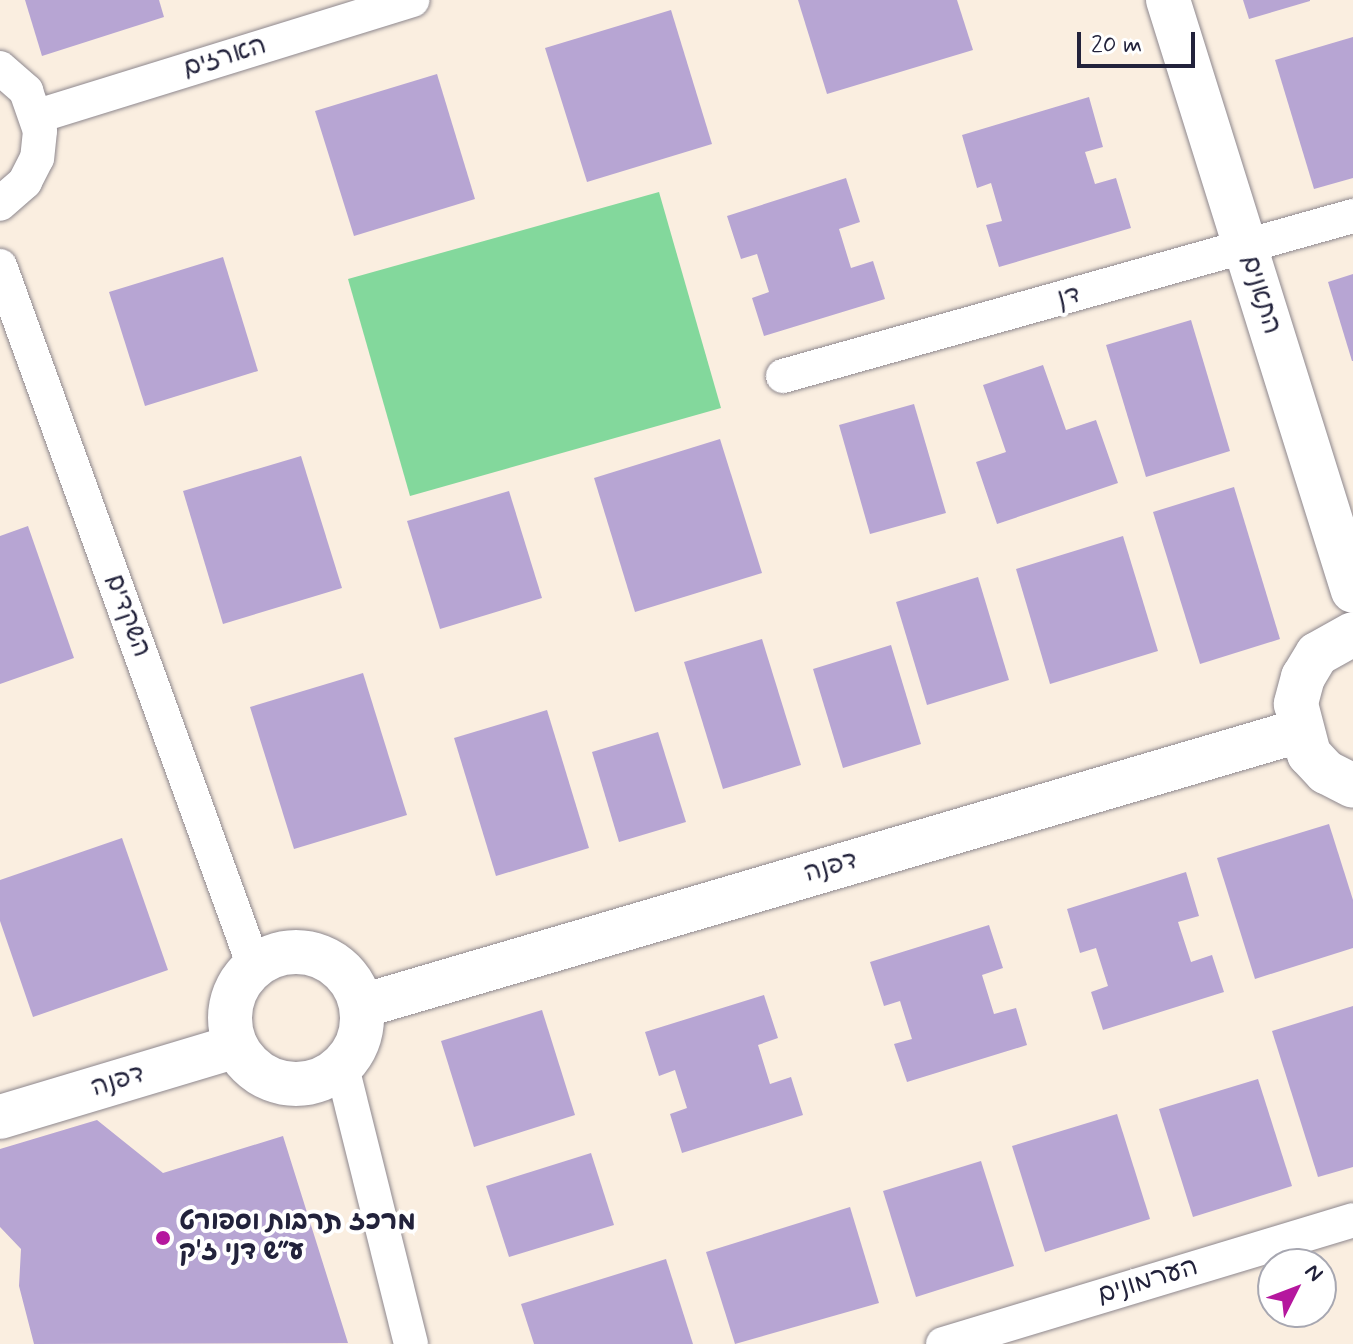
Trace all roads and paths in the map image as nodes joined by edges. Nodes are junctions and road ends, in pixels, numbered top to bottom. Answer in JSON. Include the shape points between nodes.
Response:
{"nodes":[{"id":1,"x":412,"y":0,"type":"edge"},
{"id":2,"x":1168,"y":0,"type":"edge"},
{"id":3,"x":0,"y":68,"type":"edge"},
{"id":4,"x":38,"y":116,"type":"junction"},
{"id":5,"x":0,"y":204,"type":"edge"},
{"id":6,"x":1353,"y":216,"type":"edge"},
{"id":7,"x":1246,"y":249,"type":"junction"},
{"id":8,"x":0,"y":266,"type":"edge"},
{"id":9,"x":783,"y":376,"type":"dead end"},
{"id":10,"x":1353,"y":591,"type":"edge"},
{"id":11,"x":1353,"y":634,"type":"edge"},
{"id":12,"x":1299,"y":731,"type":"junction"},
{"id":13,"x":1353,"y":786,"type":"edge"},
{"id":14,"x":254,"y":966,"type":"junction"},
{"id":15,"x":362,"y":1006,"type":"junction"},
{"id":16,"x":236,"y":1046,"type":"junction"},
{"id":17,"x":342,"y":1067,"type":"junction"},
{"id":18,"x":0,"y":1117,"type":"edge"},
{"id":19,"x":1353,"y":1220,"type":"edge"},
{"id":20,"x":411,"y":1344,"type":"edge"},
{"id":21,"x":943,"y":1344,"type":"edge"}],
"edges":[{"from":1,"to":4,"type":"street","name":"הארזים"},
{"from":2,"to":7,"type":"street","name":"התאנים"},
{"from":3,"to":4,"type":"street","via":[[26,91]]},
{"from":4,"to":5,"type":"street","via":[[37,158],[25,182]]},
{"from":6,"to":7,"type":"street","name":"דן"},
{"from":7,"to":9,"type":"street","name":"דן"},
{"from":7,"to":10,"type":"street","name":"התאנים"},
{"from":8,"to":14,"type":"street","name":"השקדים"},
{"from":11,"to":12,"type":"street","via":[[1317,654],[1303,677],[1296,704]]},
{"from":12,"to":13,"type":"street","via":[[1326,772]]},
{"from":12,"to":15,"type":"street","name":"דפנה"},
{"from":14,"to":15,"type":"street","via":[[286,953],[319,956],[354,985]]},
{"from":14,"to":16,"type":"street","via":[[231,1003]]},
{"from":15,"to":17,"type":"street","via":[[355,1050]]},
{"from":16,"to":17,"type":"street","via":[[264,1077],[284,1084],[325,1079]]},
{"from":16,"to":18,"type":"street","name":"דפנה"},
{"from":17,"to":20,"type":"street"},
{"from":19,"to":21,"type":"street","name":"הערמונים"}]}
